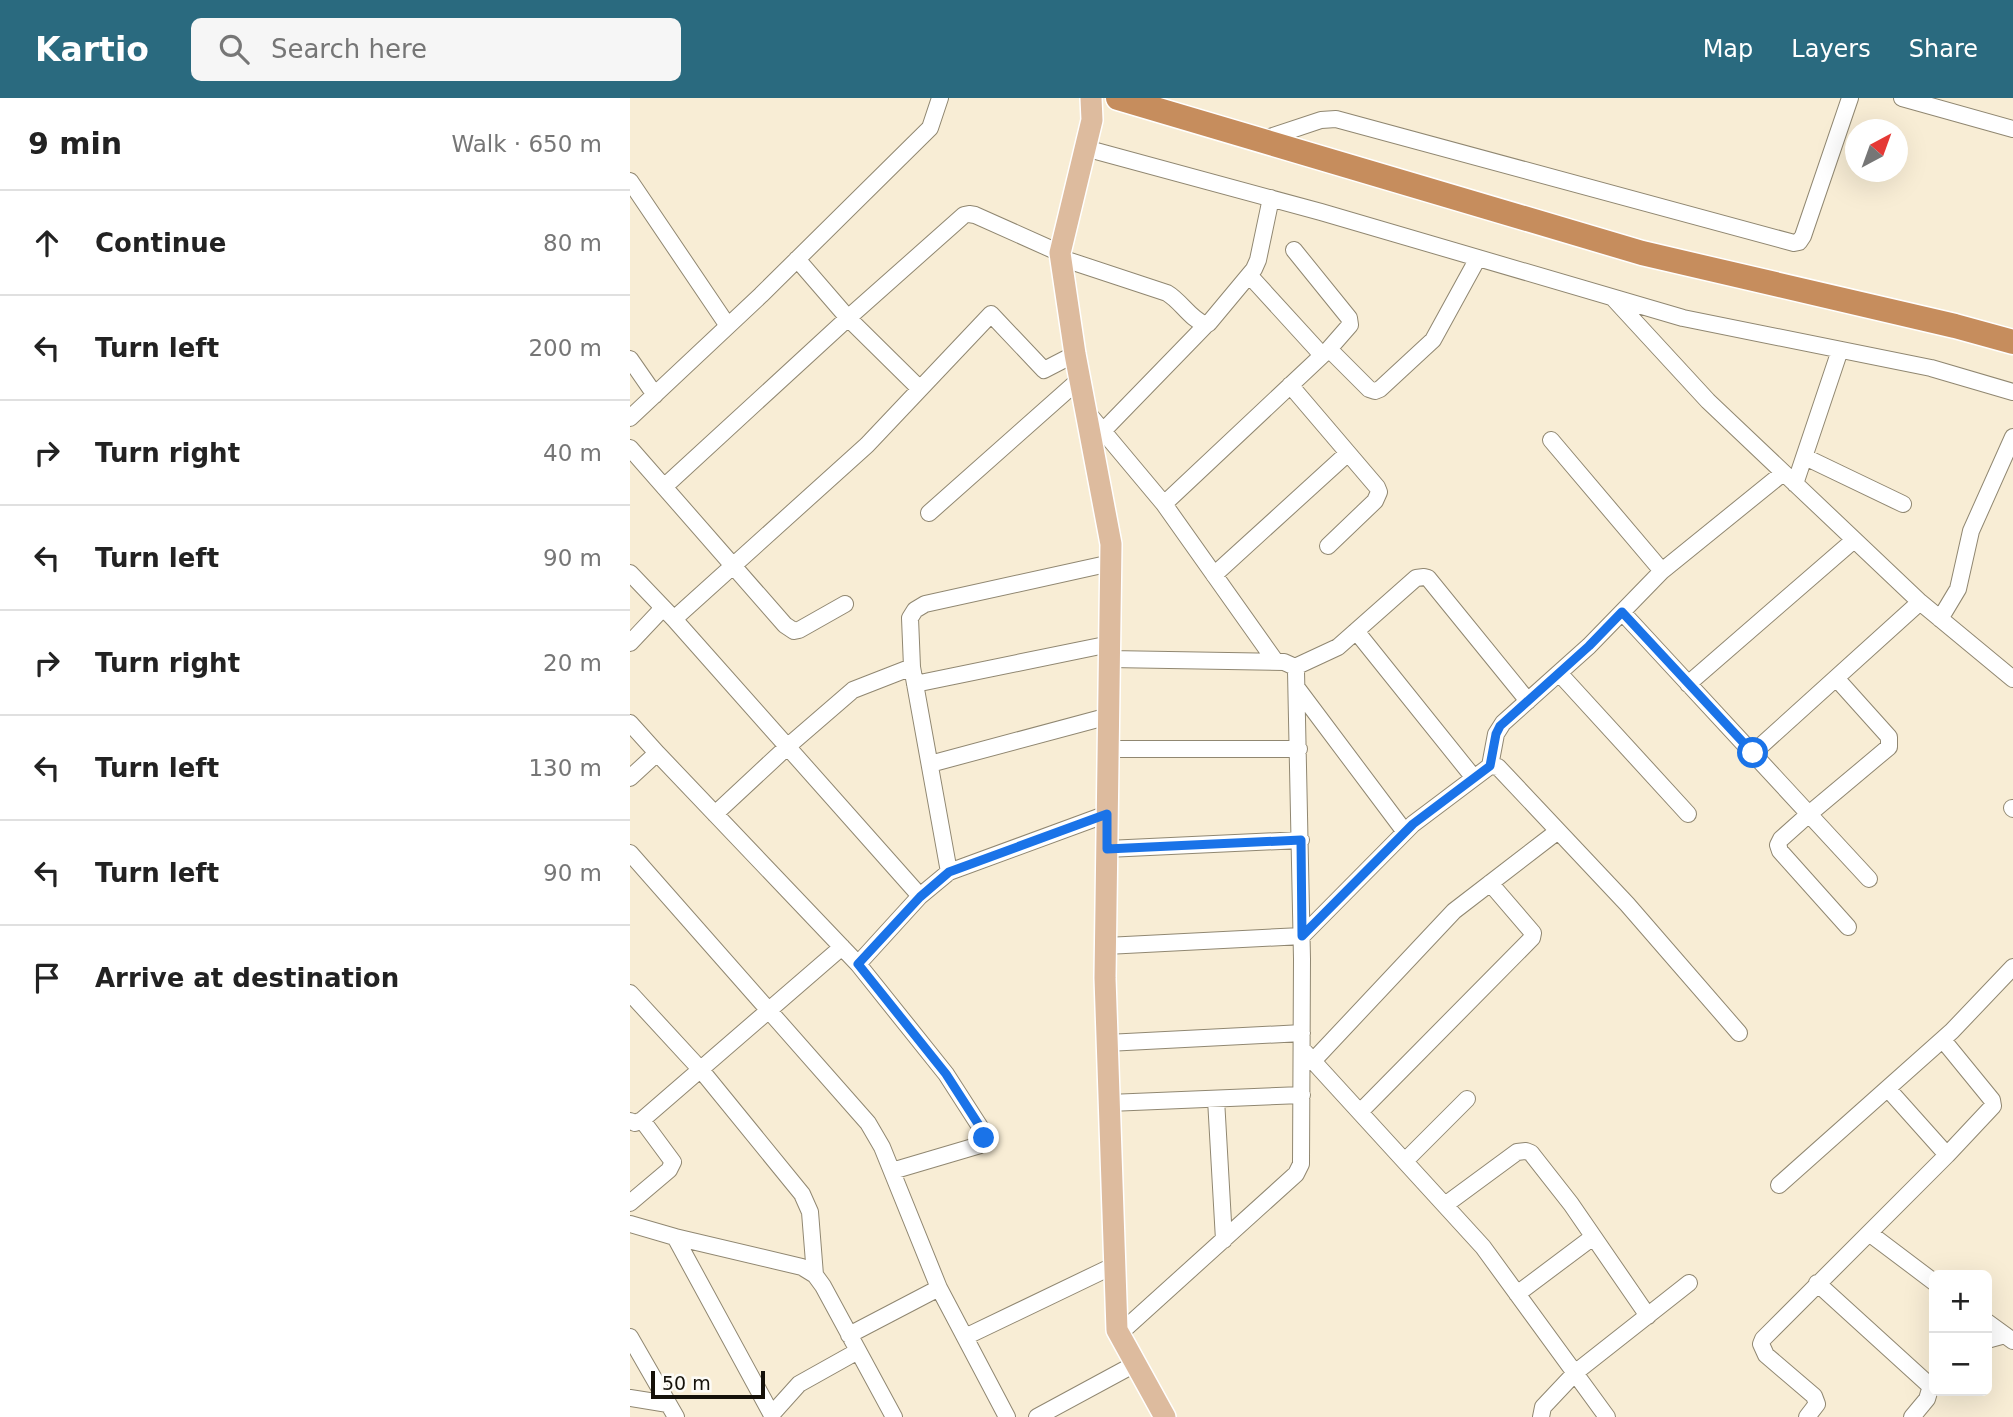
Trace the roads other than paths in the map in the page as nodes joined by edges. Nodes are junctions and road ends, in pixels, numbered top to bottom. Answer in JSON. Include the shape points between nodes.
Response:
{"nodes":[{"id":1,"x":940,"y":98,"type":"edge"},
{"id":2,"x":1091,"y":98,"type":"edge"},
{"id":3,"x":1106,"y":98,"type":"edge"},
{"id":4,"x":1118,"y":98,"type":"edge"},
{"id":5,"x":1850,"y":98,"type":"edge"},
{"id":6,"x":1902,"y":98,"type":"edge"},
{"id":7,"x":1092,"y":120,"type":"junction"},
{"id":8,"x":2013,"y":129,"type":"edge"},
{"id":9,"x":1259,"y":140,"type":"junction"},
{"id":10,"x":1085,"y":148,"type":"junction"},
{"id":11,"x":630,"y":181,"type":"edge"},
{"id":12,"x":1271,"y":198,"type":"junction"},
{"id":13,"x":1294,"y":250,"type":"dead end"},
{"id":14,"x":1060,"y":256,"type":"junction"},
{"id":15,"x":1478,"y":258,"type":"junction"},
{"id":16,"x":797,"y":259,"type":"junction"},
{"id":17,"x":1249,"y":275,"type":"junction"},
{"id":18,"x":1613,"y":297,"type":"junction"},
{"id":19,"x":848,"y":318,"type":"junction"},
{"id":20,"x":1206,"y":325,"type":"junction"},
{"id":21,"x":728,"y":326,"type":"junction"},
{"id":22,"x":2013,"y":342,"type":"edge"},
{"id":23,"x":1840,"y":350,"type":"junction"},
{"id":24,"x":1325,"y":352,"type":"junction"},
{"id":25,"x":1075,"y":354,"type":"junction"},
{"id":26,"x":630,"y":359,"type":"edge"},
{"id":27,"x":1080,"y":379,"type":"junction"},
{"id":28,"x":1290,"y":385,"type":"junction"},
{"id":29,"x":920,"y":388,"type":"junction"},
{"id":30,"x":2013,"y":391,"type":"edge"},
{"id":31,"x":655,"y":395,"type":"junction"},
{"id":32,"x":1086,"y":410,"type":"junction"},
{"id":33,"x":630,"y":418,"type":"edge"},
{"id":34,"x":1103,"y":430,"type":"junction"},
{"id":35,"x":2013,"y":438,"type":"edge"},
{"id":36,"x":1551,"y":440,"type":"dead end"},
{"id":37,"x":630,"y":448,"type":"edge"},
{"id":38,"x":1348,"y":453,"type":"junction"},
{"id":39,"x":1805,"y":457,"type":"junction"},
{"id":40,"x":1789,"y":478,"type":"junction"},
{"id":41,"x":664,"y":487,"type":"junction"},
{"id":42,"x":1164,"y":504,"type":"junction"},
{"id":43,"x":1903,"y":505,"type":"dead end"},
{"id":44,"x":929,"y":513,"type":"dead end"},
{"id":45,"x":1854,"y":540,"type":"junction"},
{"id":46,"x":1328,"y":546,"type":"dead end"},
{"id":47,"x":1111,"y":563,"type":"junction"},
{"id":48,"x":733,"y":566,"type":"junction"},
{"id":49,"x":1662,"y":571,"type":"junction"},
{"id":50,"x":630,"y":573,"type":"edge"},
{"id":51,"x":1214,"y":575,"type":"junction"},
{"id":52,"x":1920,"y":602,"type":"junction"},
{"id":53,"x":845,"y":604,"type":"dead end"},
{"id":54,"x":1622,"y":612,"type":"junction"},
{"id":55,"x":668,"y":613,"type":"junction"},
{"id":56,"x":1940,"y":619,"type":"junction"},
{"id":57,"x":1356,"y":631,"type":"junction"},
{"id":58,"x":630,"y":643,"type":"edge"},
{"id":59,"x":1110,"y":651,"type":"junction"},
{"id":60,"x":1276,"y":662,"type":"junction"},
{"id":61,"x":912,"y":667,"type":"junction"},
{"id":62,"x":1294,"y":667,"type":"junction"},
{"id":63,"x":1559,"y":673,"type":"junction"},
{"id":64,"x":1836,"y":678,"type":"junction"},
{"id":65,"x":2013,"y":679,"type":"edge"},
{"id":66,"x":915,"y":684,"type":"junction"},
{"id":67,"x":1688,"y":684,"type":"junction"},
{"id":68,"x":1297,"y":688,"type":"junction"},
{"id":69,"x":1528,"y":701,"type":"junction"},
{"id":70,"x":1109,"y":716,"type":"junction"},
{"id":71,"x":630,"y":723,"type":"edge"},
{"id":72,"x":787,"y":747,"type":"junction"},
{"id":73,"x":1108,"y":749,"type":"junction"},
{"id":74,"x":1299,"y":749,"type":"junction"},
{"id":75,"x":657,"y":753,"type":"junction"},
{"id":76,"x":1753,"y":753,"type":"junction"},
{"id":77,"x":930,"y":764,"type":"junction"},
{"id":78,"x":1490,"y":766,"type":"junction"},
{"id":79,"x":630,"y":778,"type":"edge"},
{"id":80,"x":1474,"y":778,"type":"junction"},
{"id":81,"x":715,"y":814,"type":"junction"},
{"id":82,"x":1107,"y":814,"type":"junction"},
{"id":83,"x":1688,"y":814,"type":"dead end"},
{"id":84,"x":1809,"y":814,"type":"junction"},
{"id":85,"x":1558,"y":831,"type":"junction"},
{"id":86,"x":1405,"y":832,"type":"junction"},
{"id":87,"x":1301,"y":840,"type":"junction"},
{"id":88,"x":1107,"y":849,"type":"junction"},
{"id":89,"x":630,"y":853,"type":"edge"},
{"id":90,"x":949,"y":872,"type":"junction"},
{"id":91,"x":1869,"y":878,"type":"dead end"},
{"id":92,"x":1490,"y":883,"type":"junction"},
{"id":93,"x":920,"y":897,"type":"junction"},
{"id":94,"x":1848,"y":927,"type":"dead end"},
{"id":95,"x":1302,"y":936,"type":"junction"},
{"id":96,"x":1106,"y":946,"type":"junction"},
{"id":97,"x":842,"y":947,"type":"junction"},
{"id":98,"x":858,"y":964,"type":"junction"},
{"id":99,"x":2013,"y":967,"type":"edge"},
{"id":100,"x":630,"y":993,"type":"edge"},
{"id":101,"x":769,"y":1010,"type":"junction"},
{"id":102,"x":1739,"y":1033,"type":"dead end"},
{"id":103,"x":1943,"y":1040,"type":"junction"},
{"id":104,"x":1107,"y":1043,"type":"junction"},
{"id":105,"x":1306,"y":1047,"type":"junction"},
{"id":106,"x":701,"y":1070,"type":"junction"},
{"id":107,"x":1888,"y":1089,"type":"junction"},
{"id":108,"x":1302,"y":1095,"type":"junction"},
{"id":109,"x":1216,"y":1099,"type":"junction"},
{"id":110,"x":1467,"y":1099,"type":"dead end"},
{"id":111,"x":1109,"y":1103,"type":"junction"},
{"id":112,"x":1360,"y":1112,"type":"junction"},
{"id":113,"x":636,"y":1121,"type":"edge"},
{"id":114,"x":1947,"y":1155,"type":"junction"},
{"id":115,"x":1405,"y":1161,"type":"junction"},
{"id":116,"x":892,"y":1171,"type":"junction"},
{"id":117,"x":1779,"y":1185,"type":"dead end"},
{"id":118,"x":630,"y":1203,"type":"edge"},
{"id":119,"x":1445,"y":1205,"type":"junction"},
{"id":120,"x":630,"y":1224,"type":"edge"},
{"id":121,"x":1869,"y":1233,"type":"junction"},
{"id":122,"x":675,"y":1237,"type":"junction"},
{"id":123,"x":1593,"y":1237,"type":"junction"},
{"id":124,"x":1224,"y":1240,"type":"junction"},
{"id":125,"x":1115,"y":1265,"type":"junction"},
{"id":126,"x":815,"y":1275,"type":"junction"},
{"id":127,"x":1929,"y":1278,"type":"edge"},
{"id":128,"x":1689,"y":1283,"type":"dead end"},
{"id":129,"x":1818,"y":1283,"type":"junction"},
{"id":130,"x":939,"y":1287,"type":"junction"},
{"id":131,"x":1517,"y":1294,"type":"junction"},
{"id":132,"x":1643,"y":1309,"type":"junction"},
{"id":133,"x":1992,"y":1326,"type":"edge"},
{"id":134,"x":849,"y":1335,"type":"junction"},
{"id":135,"x":1119,"y":1335,"type":"junction"},
{"id":136,"x":630,"y":1337,"type":"edge"},
{"id":137,"x":965,"y":1337,"type":"junction"},
{"id":138,"x":2009,"y":1338,"type":"edge"},
{"id":139,"x":858,"y":1351,"type":"junction"},
{"id":140,"x":1135,"y":1363,"type":"junction"},
{"id":141,"x":1573,"y":1369,"type":"junction"},
{"id":142,"x":1929,"y":1379,"type":"edge"},
{"id":143,"x":1929,"y":1392,"type":"edge"},
{"id":144,"x":630,"y":1398,"type":"edge"},
{"id":145,"x":672,"y":1410,"type":"edge"},
{"id":146,"x":772,"y":1416,"type":"edge"},
{"id":147,"x":894,"y":1417,"type":"edge"},
{"id":148,"x":1007,"y":1417,"type":"edge"},
{"id":149,"x":1037,"y":1417,"type":"edge"},
{"id":150,"x":1165,"y":1417,"type":"edge"},
{"id":151,"x":1541,"y":1417,"type":"edge"},
{"id":152,"x":1607,"y":1417,"type":"edge"},
{"id":153,"x":1807,"y":1417,"type":"edge"},
{"id":154,"x":1912,"y":1417,"type":"edge"}],
"edges":[{"from":1,"to":16,"type":"street","via":[[930,128]]},
{"from":2,"to":7,"type":"main road"},
{"from":3,"to":7,"type":"main road"},
{"from":4,"to":9,"type":"highway"},
{"from":5,"to":9,"type":"street","via":[[1803,236],[1794,243],[1336,119]]},
{"from":6,"to":8,"type":"street"},
{"from":7,"to":10,"type":"main road"},
{"from":9,"to":22,"type":"highway","via":[[1643,253]]},
{"from":10,"to":12,"type":"street"},
{"from":10,"to":14,"type":"main road"},
{"from":11,"to":21,"type":"street"},
{"from":12,"to":15,"type":"street"},
{"from":12,"to":17,"type":"street","via":[[1258,260]]},
{"from":13,"to":24,"type":"street","via":[[1350,322]]},
{"from":14,"to":19,"type":"street","via":[[975,215],[964,215]]},
{"from":14,"to":20,"type":"street","via":[[1167,293]]},
{"from":14,"to":25,"type":"main road"},
{"from":15,"to":18,"type":"street"},
{"from":15,"to":24,"type":"street","via":[[1429,345],[1380,389],[1369,389]]},
{"from":16,"to":19,"type":"street"},
{"from":16,"to":21,"type":"street"},
{"from":17,"to":20,"type":"street"},
{"from":17,"to":24,"type":"street"},
{"from":18,"to":23,"type":"street","via":[[1683,318]]},
{"from":18,"to":40,"type":"street","via":[[1708,401]]},
{"from":19,"to":29,"type":"street"},
{"from":19,"to":41,"type":"street"},
{"from":20,"to":34,"type":"street"},
{"from":21,"to":31,"type":"street"},
{"from":23,"to":30,"type":"street"},
{"from":23,"to":39,"type":"street"},
{"from":24,"to":28,"type":"street"},
{"from":25,"to":27,"type":"main road"},
{"from":25,"to":29,"type":"street","via":[[1044,370],[991,314]]},
{"from":26,"to":31,"type":"street"},
{"from":27,"to":32,"type":"main road"},
{"from":27,"to":44,"type":"street"},
{"from":28,"to":38,"type":"street"},
{"from":28,"to":42,"type":"street"},
{"from":29,"to":48,"type":"street","via":[[867,444]]},
{"from":31,"to":33,"type":"street"},
{"from":32,"to":34,"type":"street"},
{"from":32,"to":47,"type":"main road"},
{"from":34,"to":42,"type":"street"},
{"from":35,"to":56,"type":"street","via":[[1969,538],[1958,589]]},
{"from":36,"to":49,"type":"street"},
{"from":37,"to":41,"type":"street"},
{"from":38,"to":46,"type":"street","via":[[1379,492]]},
{"from":38,"to":51,"type":"street"},
{"from":39,"to":40,"type":"street"},
{"from":39,"to":43,"type":"street"},
{"from":40,"to":45,"type":"street"},
{"from":40,"to":49,"type":"street"},
{"from":41,"to":48,"type":"street"},
{"from":42,"to":51,"type":"street"},
{"from":45,"to":52,"type":"street"},
{"from":45,"to":67,"type":"street"},
{"from":47,"to":59,"type":"main road"},
{"from":47,"to":61,"type":"street","via":[[925,604],[910,618]]},
{"from":48,"to":53,"type":"street","via":[[794,631]]},
{"from":48,"to":55,"type":"street"},
{"from":49,"to":54,"type":"street"},
{"from":50,"to":55,"type":"street"},
{"from":51,"to":60,"type":"street"},
{"from":52,"to":56,"type":"street"},
{"from":52,"to":64,"type":"street"},
{"from":54,"to":63,"type":"street"},
{"from":54,"to":67,"type":"street"},
{"from":55,"to":58,"type":"street"},
{"from":55,"to":72,"type":"street"},
{"from":56,"to":65,"type":"street"},
{"from":57,"to":62,"type":"street","via":[[1338,648]]},
{"from":57,"to":69,"type":"street","via":[[1424,576]]},
{"from":57,"to":80,"type":"street"},
{"from":59,"to":60,"type":"street"},
{"from":59,"to":66,"type":"street"},
{"from":59,"to":70,"type":"main road"},
{"from":60,"to":62,"type":"street"},
{"from":61,"to":66,"type":"street"},
{"from":61,"to":72,"type":"street","via":[[853,690]]},
{"from":62,"to":68,"type":"street"},
{"from":63,"to":69,"type":"street"},
{"from":63,"to":83,"type":"street"},
{"from":64,"to":76,"type":"street"},
{"from":64,"to":84,"type":"street","via":[[1890,742],[1886,752]]},
{"from":66,"to":77,"type":"street"},
{"from":67,"to":76,"type":"street"},
{"from":68,"to":74,"type":"street"},
{"from":68,"to":86,"type":"street"},
{"from":69,"to":78,"type":"street","via":[[1497,730]]},
{"from":70,"to":73,"type":"main road"},
{"from":70,"to":77,"type":"street"},
{"from":71,"to":75,"type":"street"},
{"from":72,"to":81,"type":"street"},
{"from":72,"to":93,"type":"street"},
{"from":73,"to":74,"type":"street"},
{"from":73,"to":82,"type":"main road"},
{"from":74,"to":87,"type":"street"},
{"from":75,"to":79,"type":"street"},
{"from":75,"to":81,"type":"street"},
{"from":76,"to":84,"type":"street"},
{"from":77,"to":90,"type":"street"},
{"from":78,"to":80,"type":"street"},
{"from":78,"to":85,"type":"street","via":[[1498,767]]},
{"from":80,"to":86,"type":"street"},
{"from":81,"to":97,"type":"street"},
{"from":82,"to":88,"type":"main road"},
{"from":82,"to":90,"type":"street"},
{"from":84,"to":91,"type":"street"},
{"from":84,"to":94,"type":"street","via":[[1781,839],[1780,851]]},
{"from":85,"to":92,"type":"street"},
{"from":85,"to":102,"type":"street"},
{"from":86,"to":95,"type":"street"},
{"from":87,"to":88,"type":"street"},
{"from":87,"to":95,"type":"street"},
{"from":88,"to":96,"type":"main road"},
{"from":89,"to":101,"type":"street"},
{"from":90,"to":93,"type":"street"},
{"from":92,"to":105,"type":"street"},
{"from":92,"to":112,"type":"street","via":[[1533,933],[1532,938]]},
{"from":93,"to":98,"type":"street"},
{"from":95,"to":96,"type":"street"},
{"from":95,"to":105,"type":"street"},
{"from":96,"to":104,"type":"main road"},
{"from":97,"to":98,"type":"street"},
{"from":97,"to":101,"type":"street"},
{"from":98,"to":116,"type":"street","via":[[946,1074],[984,1133],[980,1145]]},
{"from":99,"to":103,"type":"street"},
{"from":100,"to":106,"type":"street"},
{"from":101,"to":106,"type":"street"},
{"from":101,"to":116,"type":"street","via":[[868,1124]]},
{"from":103,"to":107,"type":"street"},
{"from":103,"to":114,"type":"street","via":[[1993,1106]]},
{"from":104,"to":105,"type":"street"},
{"from":104,"to":111,"type":"main road"},
{"from":105,"to":108,"type":"street"},
{"from":105,"to":112,"type":"street"},
{"from":106,"to":113,"type":"street"},
{"from":106,"to":126,"type":"street","via":[[807,1202]]},
{"from":107,"to":114,"type":"street"},
{"from":107,"to":117,"type":"street"},
{"from":108,"to":109,"type":"street"},
{"from":108,"to":124,"type":"street","via":[[1299,1169]]},
{"from":109,"to":111,"type":"street"},
{"from":109,"to":124,"type":"street"},
{"from":110,"to":115,"type":"street"},
{"from":111,"to":125,"type":"main road"},
{"from":112,"to":115,"type":"street"},
{"from":113,"to":118,"type":"street","via":[[673,1161],[669,1170]]},
{"from":114,"to":121,"type":"street"},
{"from":115,"to":119,"type":"street"},
{"from":116,"to":130,"type":"street"},
{"from":119,"to":123,"type":"street","via":[[1517,1152],[1526,1151]]},
{"from":119,"to":131,"type":"street"},
{"from":120,"to":122,"type":"street"},
{"from":121,"to":127,"type":"street"},
{"from":121,"to":129,"type":"street"},
{"from":122,"to":126,"type":"street","via":[[802,1267]]},
{"from":122,"to":146,"type":"street"},
{"from":123,"to":131,"type":"street"},
{"from":123,"to":132,"type":"street"},
{"from":124,"to":135,"type":"street"},
{"from":125,"to":135,"type":"main road"},
{"from":125,"to":137,"type":"street"},
{"from":126,"to":134,"type":"street"},
{"from":128,"to":132,"type":"street"},
{"from":129,"to":142,"type":"street"},
{"from":129,"to":153,"type":"street","via":[[1761,1344],[1766,1354],[1814,1396],[1816,1404]]},
{"from":130,"to":134,"type":"street"},
{"from":130,"to":137,"type":"street"},
{"from":131,"to":141,"type":"street"},
{"from":132,"to":141,"type":"street"},
{"from":133,"to":138,"type":"street"},
{"from":134,"to":139,"type":"street"},
{"from":135,"to":140,"type":"main road"},
{"from":136,"to":145,"type":"street"},
{"from":137,"to":148,"type":"street"},
{"from":139,"to":146,"type":"street","via":[[799,1384]]},
{"from":139,"to":147,"type":"street"},
{"from":140,"to":149,"type":"street"},
{"from":140,"to":150,"type":"main road"},
{"from":141,"to":151,"type":"street","via":[[1543,1407]]},
{"from":141,"to":152,"type":"street"},
{"from":143,"to":154,"type":"street"},
{"from":144,"to":145,"type":"street"}]}
